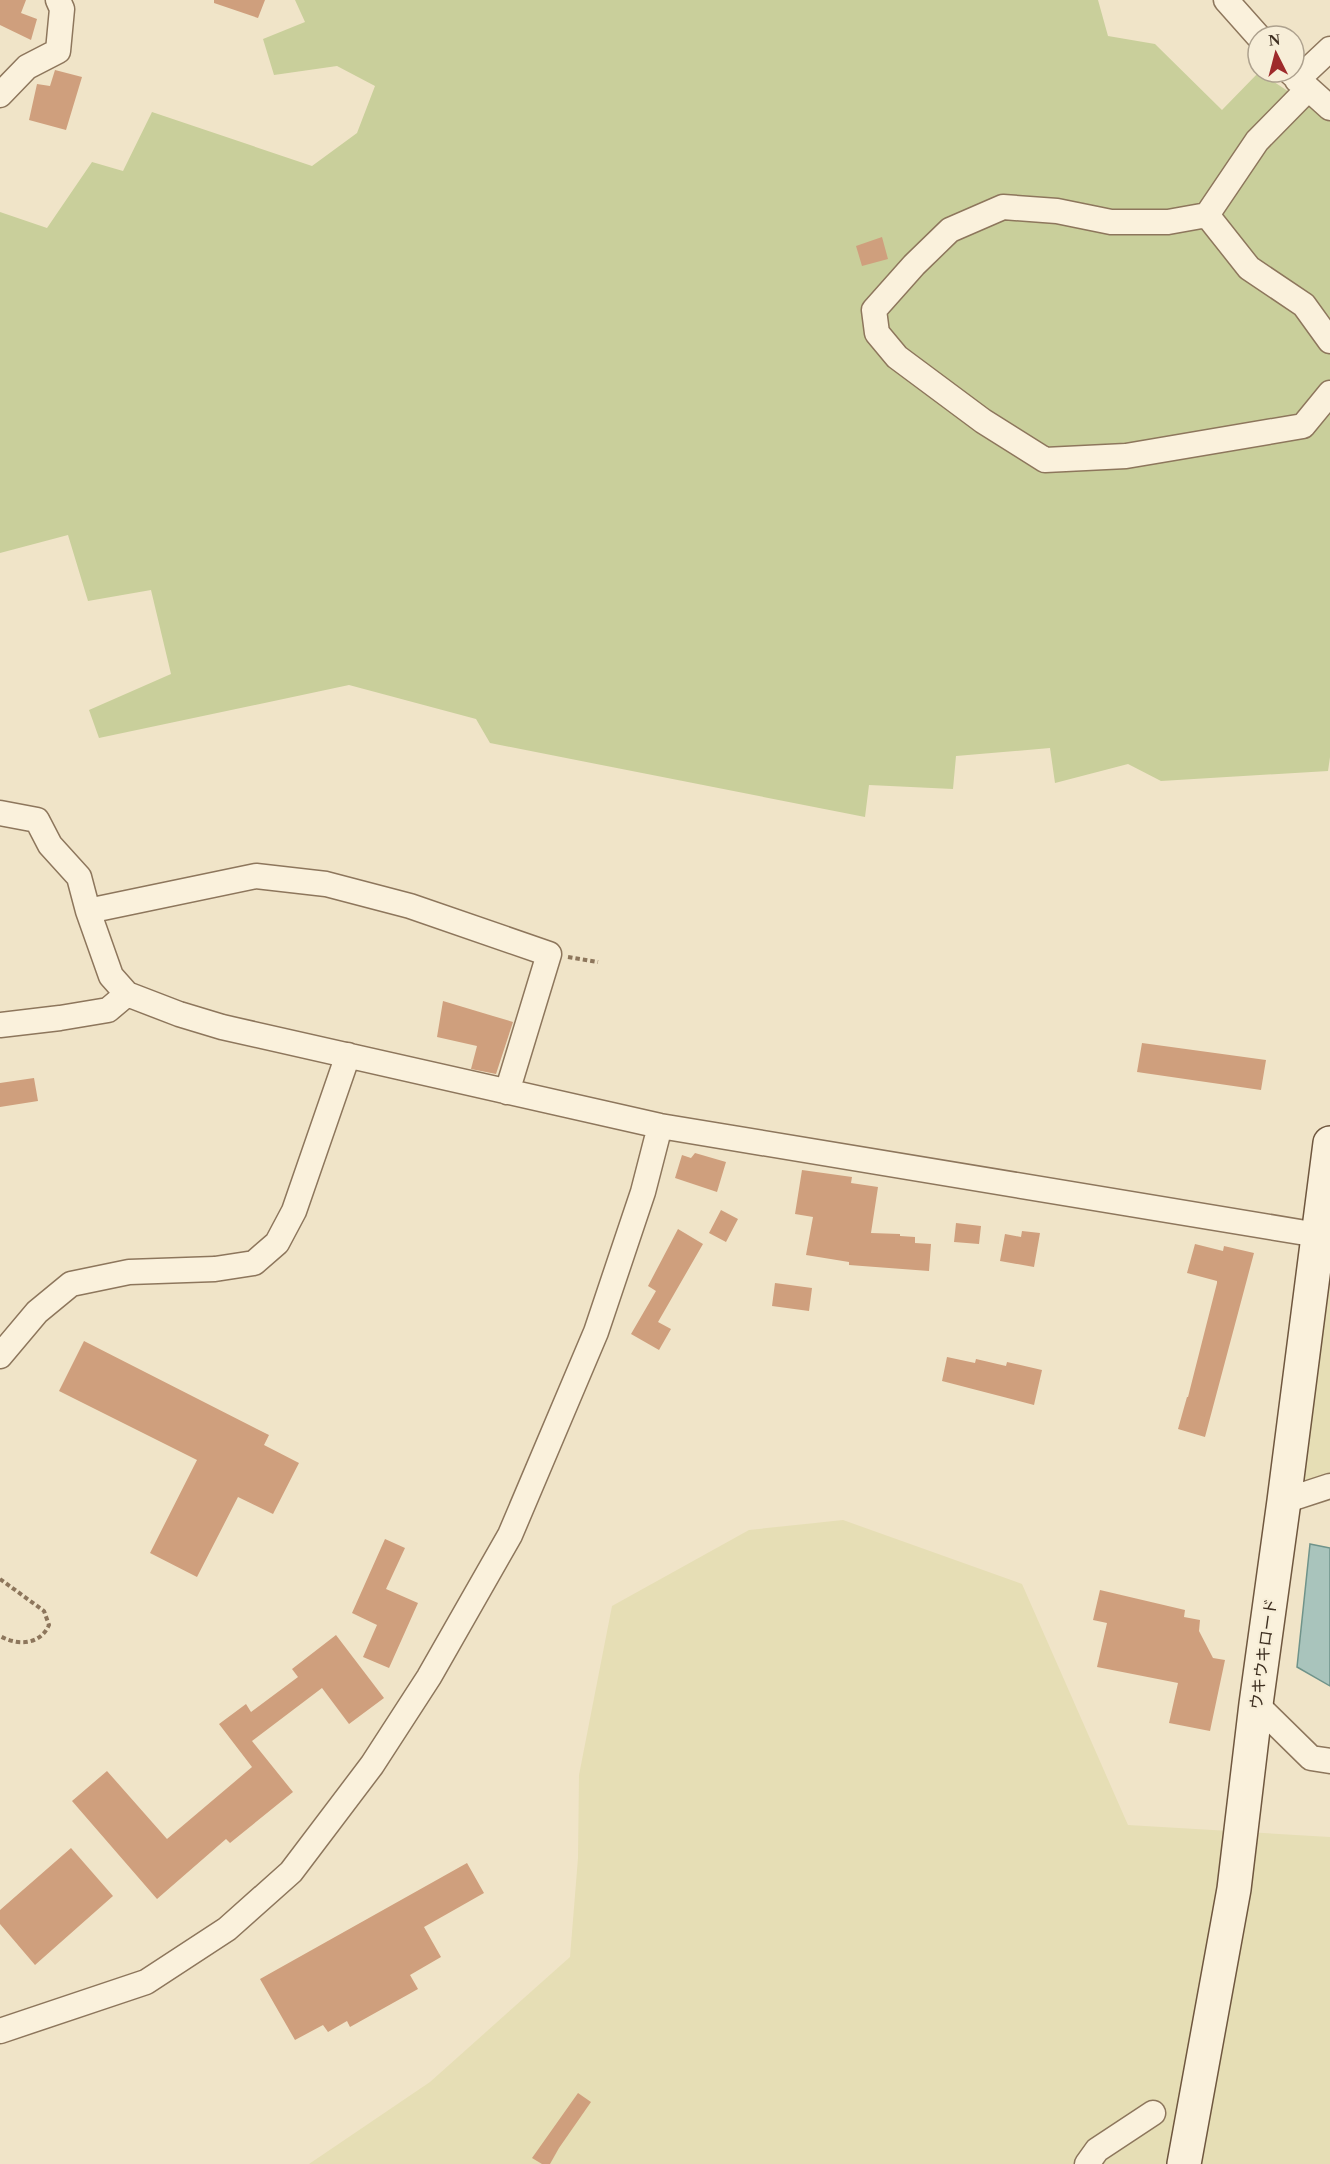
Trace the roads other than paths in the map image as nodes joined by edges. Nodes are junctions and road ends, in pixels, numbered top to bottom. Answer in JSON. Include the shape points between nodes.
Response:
{"nodes":[{"id":1,"x":58,"y":0,"type":"edge"},
{"id":2,"x":1226,"y":0,"type":"edge"},
{"id":3,"x":1247,"y":24,"type":"edge"},
{"id":4,"x":1330,"y":49,"type":"edge"},
{"id":5,"x":1306,"y":72,"type":"edge"},
{"id":6,"x":1295,"y":84,"type":"edge"},
{"id":7,"x":1303,"y":84,"type":"edge"},
{"id":8,"x":0,"y":96,"type":"edge"},
{"id":9,"x":1330,"y":108,"type":"edge"},
{"id":10,"x":1207,"y":216,"type":"junction"},
{"id":11,"x":1330,"y":341,"type":"edge"},
{"id":12,"x":1330,"y":393,"type":"edge"},
{"id":13,"x":0,"y":813,"type":"edge"},
{"id":14,"x":88,"y":911,"type":"junction"},
{"id":15,"x":127,"y":994,"type":"junction"},
{"id":16,"x":0,"y":1025,"type":"edge"},
{"id":17,"x":348,"y":1055,"type":"junction"},
{"id":18,"x":507,"y":1092,"type":"junction"},
{"id":19,"x":660,"y":1126,"type":"junction"},
{"id":20,"x":1330,"y":1143,"type":"edge"},
{"id":21,"x":1318,"y":1235,"type":"junction"},
{"id":22,"x":0,"y":1356,"type":"edge"},
{"id":23,"x":1330,"y":1486,"type":"edge"},
{"id":24,"x":1284,"y":1501,"type":"junction"},
{"id":25,"x":1256,"y":1704,"type":"junction"},
{"id":26,"x":1330,"y":1761,"type":"edge"},
{"id":27,"x":0,"y":2031,"type":"edge"},
{"id":28,"x":1153,"y":2113,"type":"dead end"},
{"id":29,"x":1087,"y":2164,"type":"edge"},
{"id":30,"x":1184,"y":2164,"type":"edge"}],
"edges":[{"from":1,"to":8,"type":"street","via":[[62,9],[58,51],[27,67]]},
{"from":2,"to":3,"type":"street"},
{"from":4,"to":5,"type":"street"},
{"from":6,"to":10,"type":"street"},
{"from":7,"to":9,"type":"street"},
{"from":10,"to":11,"type":"street","via":[[1249,268],[1304,305]]},
{"from":10,"to":12,"type":"street","via":[[1168,222],[1111,222],[1057,211],[1003,207],[950,230],[914,265],[874,310],[877,333],[897,357],[982,421],[1045,460],[1126,456],[1303,426]]},
{"from":13,"to":14,"type":"street","via":[[37,820],[50,845],[79,877]]},
{"from":14,"to":15,"type":"street","via":[[111,976]]},
{"from":14,"to":18,"type":"street","via":[[256,876],[326,884],[410,906],[549,954]]},
{"from":15,"to":16,"type":"street","via":[[108,1010]]},
{"from":15,"to":17,"type":"street","via":[[222,1027]]},
{"from":17,"to":18,"type":"street"},
{"from":17,"to":22,"type":"street","via":[[294,1212],[277,1243],[254,1263],[215,1269],[129,1272],[71,1284],[37,1312]]},
{"from":18,"to":19,"type":"street"},
{"from":19,"to":21,"type":"street"},
{"from":19,"to":27,"type":"street","via":[[643,1192],[596,1332],[510,1535],[429,1677],[372,1765],[291,1872],[227,1929],[146,1982]]},
{"from":20,"to":21,"type":"street","name":"ウキウキロード"},
{"from":21,"to":24,"type":"street","name":"ウキウキロード"},
{"from":23,"to":24,"type":"street"},
{"from":24,"to":25,"type":"street","name":"ウキウキロード"},
{"from":25,"to":26,"type":"street","via":[[1311,1758]]},
{"from":25,"to":30,"type":"street","name":"ウキウキロード","via":[[1234,1889]]},
{"from":28,"to":29,"type":"street","via":[[1097,2150]]}]}
